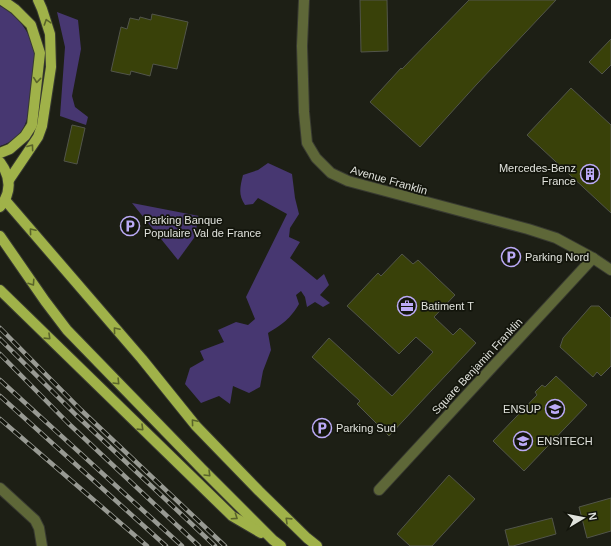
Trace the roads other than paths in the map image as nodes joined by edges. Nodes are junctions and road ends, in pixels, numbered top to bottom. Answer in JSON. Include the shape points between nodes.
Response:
{"nodes":[{"id":1,"x":2,"y":0,"type":"edge"},
{"id":2,"x":38,"y":0,"type":"edge"},
{"id":3,"x":304,"y":0,"type":"edge"},
{"id":4,"x":0,"y":153,"type":"edge"},
{"id":5,"x":0,"y":162,"type":"edge"},
{"id":6,"x":9,"y":180,"type":"junction"},
{"id":7,"x":3,"y":203,"type":"edge"},
{"id":8,"x":0,"y":236,"type":"edge"},
{"id":9,"x":593,"y":258,"type":"junction"},
{"id":10,"x":611,"y":270,"type":"edge"},
{"id":11,"x":0,"y":290,"type":"edge"},
{"id":12,"x":0,"y":488,"type":"edge"},
{"id":13,"x":379,"y":490,"type":"dead end"},
{"id":14,"x":277,"y":543,"type":"edge"},
{"id":15,"x":42,"y":546,"type":"edge"},
{"id":16,"x":317,"y":546,"type":"edge"}],
"edges":[{"from":1,"to":4,"type":"main road","one_way":true,"via":[[31,25],[40,53],[32,125],[25,136],[10,149]]},
{"from":6,"to":2,"type":"main road","one_way":true,"via":[[38,137],[43,118],[51,67],[50,34]]},
{"from":3,"to":9,"type":"street","name":"Avenue Franklin","via":[[302,46],[307,143],[316,158],[331,174],[348,181],[528,229],[556,238]]},
{"from":5,"to":6,"type":"main road"},
{"from":6,"to":7,"type":"main road"},
{"from":16,"to":7,"type":"main road","one_way":true,"via":[[196,426]]},
{"from":8,"to":14,"type":"main road","one_way":true,"via":[[66,330]]},
{"from":9,"to":10,"type":"street","name":"Avenue Franklin"},
{"from":9,"to":13,"type":"street","name":"Square Benjamin Franklin"},
{"from":11,"to":14,"type":"main road","one_way":true,"via":[[232,516]]},
{"from":12,"to":15,"type":"street","via":[[35,520]]}]}
